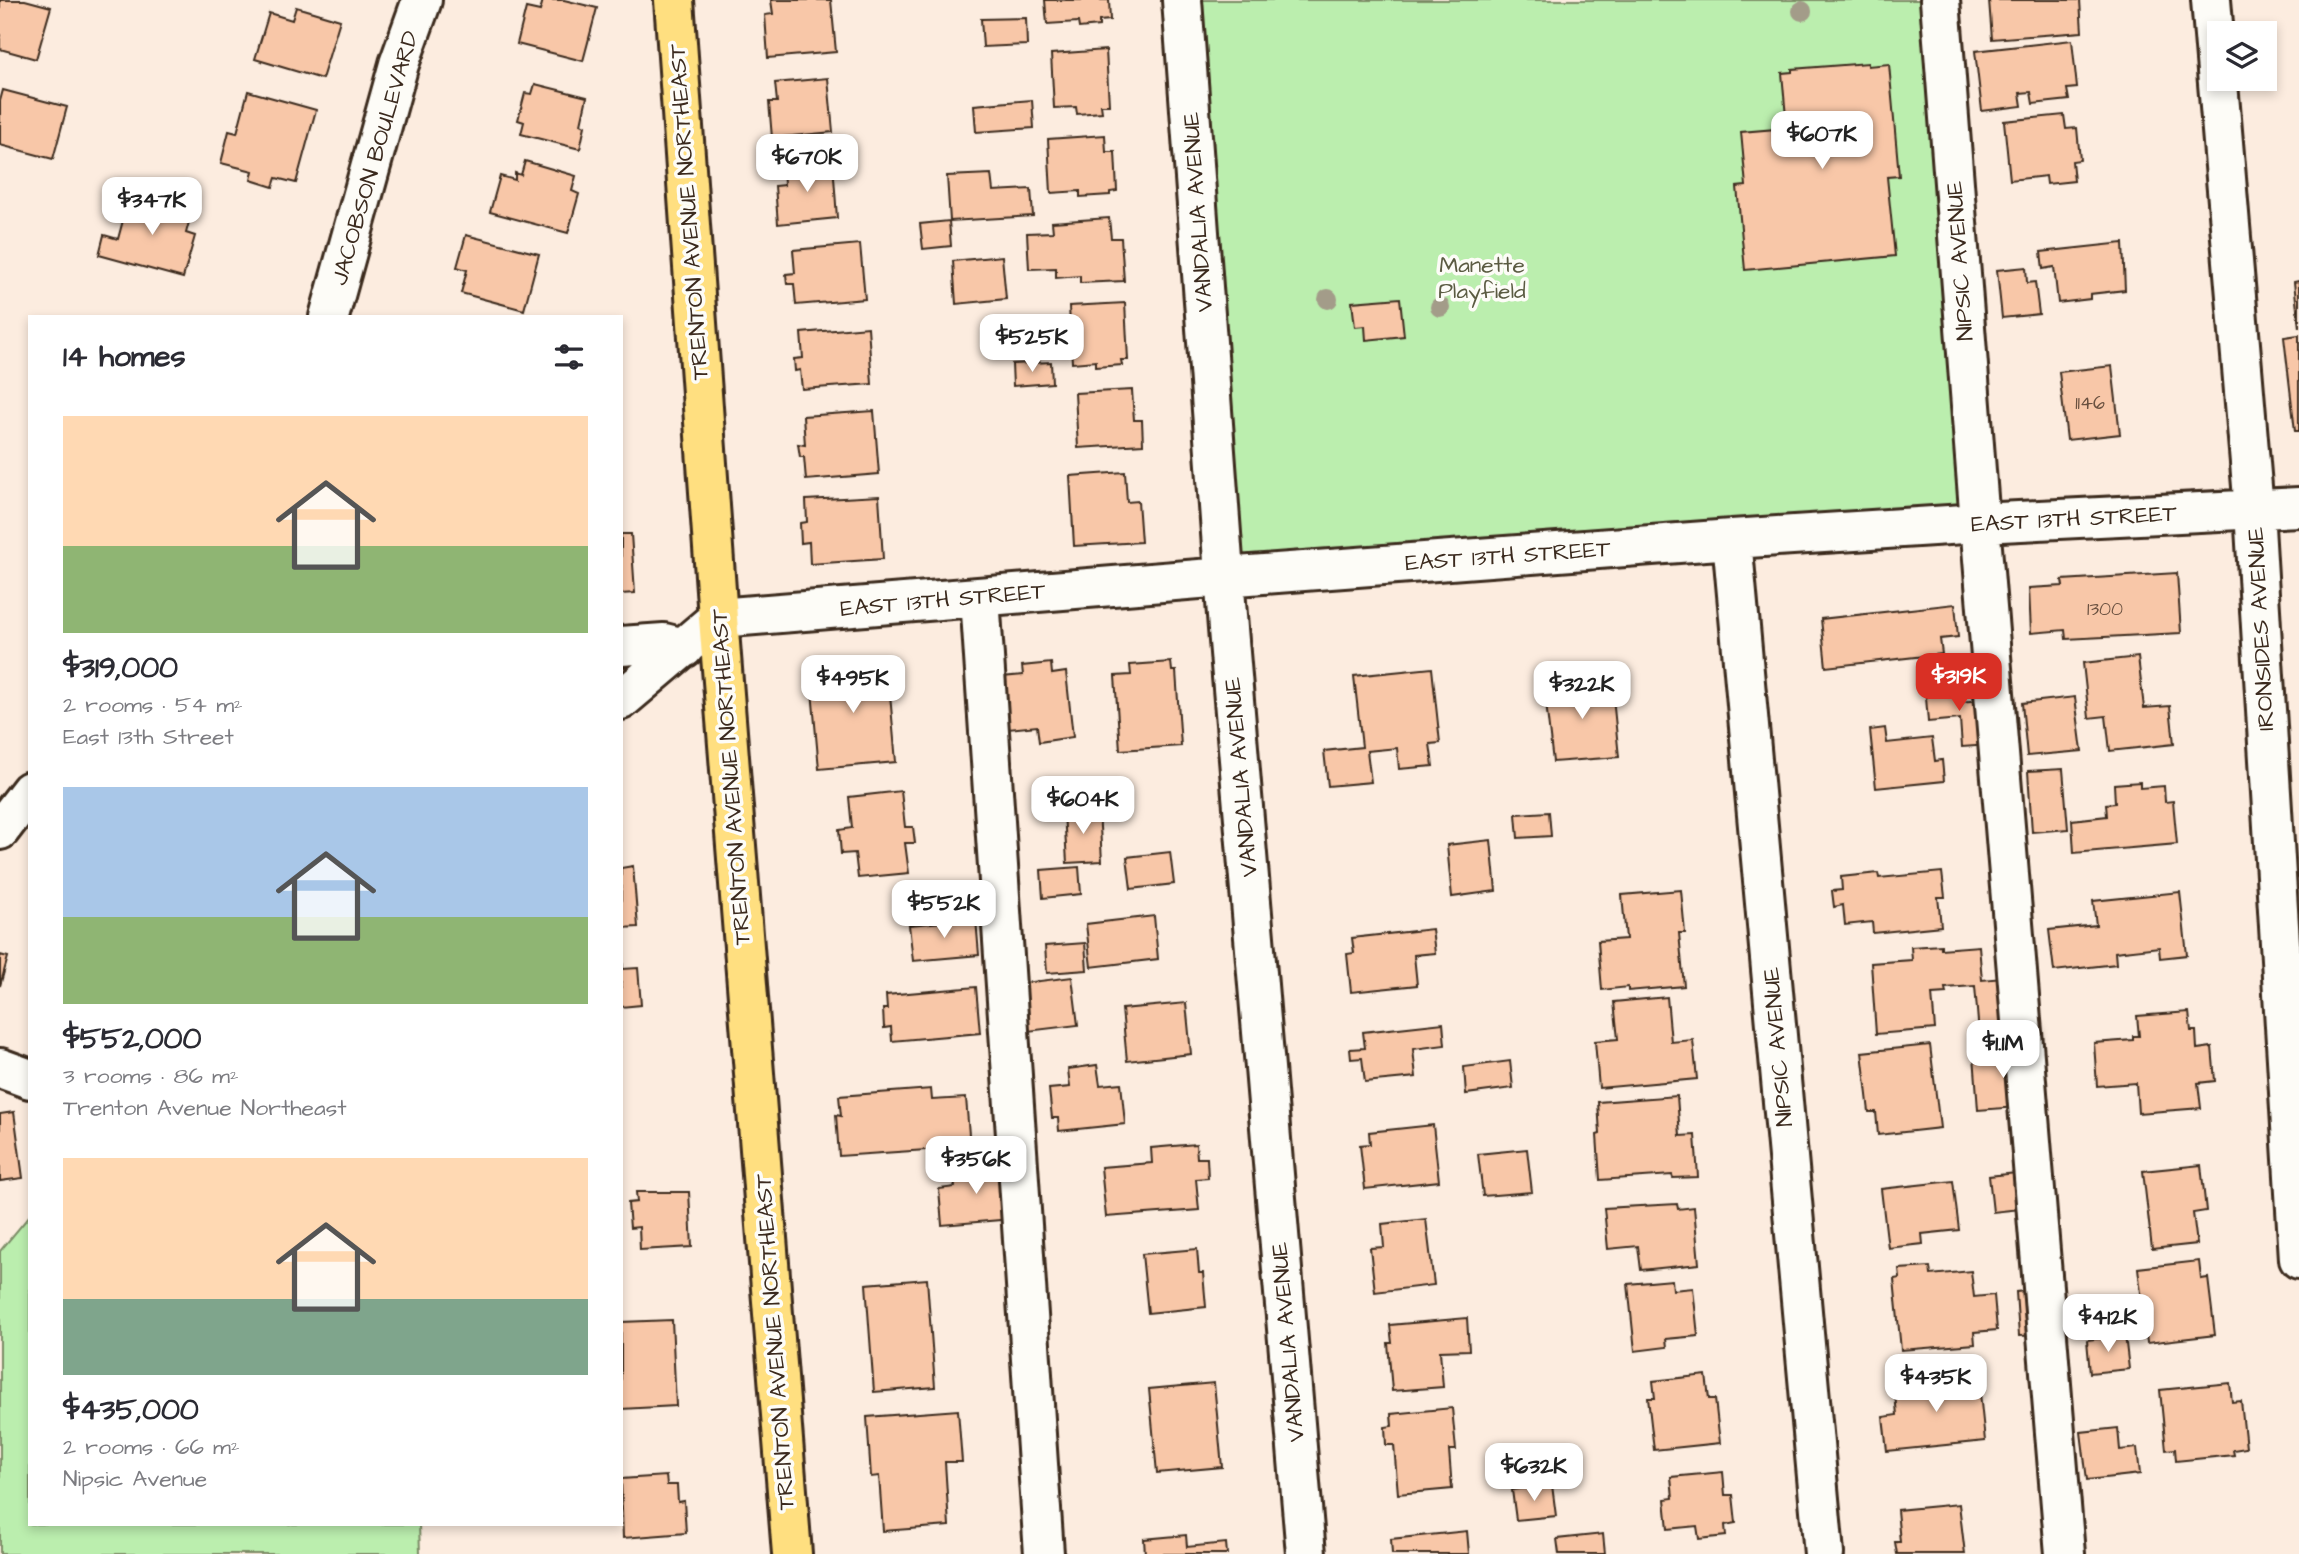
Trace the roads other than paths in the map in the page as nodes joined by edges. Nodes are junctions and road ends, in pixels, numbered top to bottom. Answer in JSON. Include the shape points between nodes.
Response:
{"nodes":[{"id":1,"x":422,"y":0,"type":"edge"},
{"id":2,"x":674,"y":0,"type":"edge"},
{"id":3,"x":1182,"y":0,"type":"edge"},
{"id":4,"x":1940,"y":0,"type":"edge"},
{"id":5,"x":2211,"y":0,"type":"edge"},
{"id":6,"x":330,"y":315,"type":"edge"},
{"id":7,"x":2299,"y":507,"type":"edge"},
{"id":8,"x":2254,"y":510,"type":"junction"},
{"id":9,"x":1980,"y":523,"type":"junction"},
{"id":10,"x":1731,"y":539,"type":"junction"},
{"id":11,"x":1224,"y":577,"type":"junction"},
{"id":12,"x":981,"y":597,"type":"junction"},
{"id":13,"x":718,"y":618,"type":"junction"},
{"id":14,"x":623,"y":646,"type":"edge"},
{"id":15,"x":684,"y":648,"type":"junction"},
{"id":16,"x":623,"y":698,"type":"edge"},
{"id":17,"x":28,"y":794,"type":"edge"},
{"id":18,"x":0,"y":830,"type":"edge"},
{"id":19,"x":2290,"y":950,"type":"edge"},
{"id":20,"x":0,"y":1068,"type":"edge"},
{"id":21,"x":28,"y":1078,"type":"edge"},
{"id":22,"x":2299,"y":1259,"type":"edge"},
{"id":23,"x":792,"y":1554,"type":"edge"},
{"id":24,"x":1044,"y":1554,"type":"edge"},
{"id":25,"x":1306,"y":1554,"type":"edge"},
{"id":26,"x":1824,"y":1554,"type":"edge"},
{"id":27,"x":2065,"y":1554,"type":"edge"}],
"edges":[{"from":1,"to":6,"type":"street","name":"JACOBSON BOULEVARD","via":[[399,64]]},
{"from":2,"to":13,"type":"main road","name":"TRENTON AVENUE NORTHEAST"},
{"from":3,"to":11,"type":"street","name":"VANDALIA AVENUE"},
{"from":4,"to":9,"type":"street","name":"NIPSIC AVENUE"},
{"from":5,"to":8,"type":"street","name":"IRONSIDES AVENUE"},
{"from":7,"to":8,"type":"street","name":"EAST 13TH STREET"},
{"from":8,"to":9,"type":"street","name":"EAST 13TH STREET"},
{"from":8,"to":19,"type":"street","name":"IRONSIDES AVENUE"},
{"from":9,"to":10,"type":"street","name":"EAST 13TH STREET"},
{"from":9,"to":27,"type":"street","name":"NIPSIC AVENUE"},
{"from":10,"to":11,"type":"street","name":"EAST 13TH STREET"},
{"from":10,"to":26,"type":"street","name":"NIPSIC AVENUE"},
{"from":11,"to":12,"type":"street","name":"EAST 13TH STREET"},
{"from":11,"to":25,"type":"street","name":"VANDALIA AVENUE"},
{"from":12,"to":13,"type":"street","name":"EAST 13TH STREET"},
{"from":12,"to":24,"type":"street"},
{"from":13,"to":15,"type":"street"},
{"from":13,"to":23,"type":"main road","name":"TRENTON AVENUE NORTHEAST"},
{"from":14,"to":15,"type":"street","via":[[664,643]]},
{"from":15,"to":16,"type":"street"},
{"from":17,"to":18,"type":"street"},
{"from":19,"to":22,"type":"street","name":"IRONSIDES AVENUE"},
{"from":20,"to":21,"type":"street"}]}
